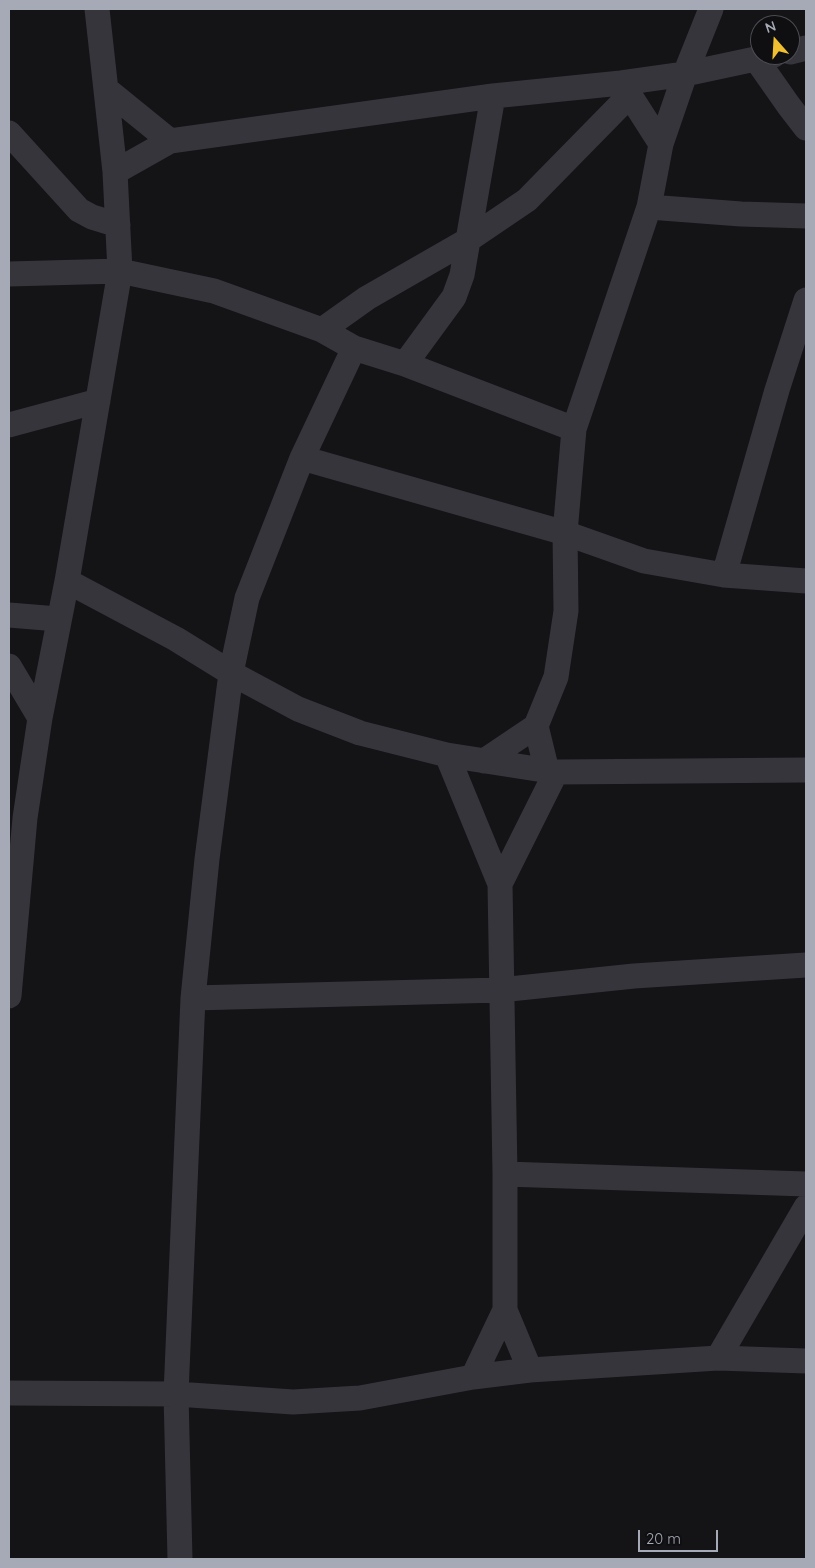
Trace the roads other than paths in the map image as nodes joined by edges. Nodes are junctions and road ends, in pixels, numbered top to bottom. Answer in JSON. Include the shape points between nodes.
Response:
{"nodes":[{"id":1,"x":97,"y":9,"type":"edge"},
{"id":2,"x":710,"y":9,"type":"edge"},
{"id":3,"x":750,"y":60,"type":"edge"},
{"id":4,"x":769,"y":65,"type":"edge"},
{"id":5,"x":685,"y":74,"type":"junction"},
{"id":6,"x":106,"y":89,"type":"junction"},
{"id":7,"x":626,"y":90,"type":"junction"},
{"id":8,"x":493,"y":96,"type":"junction"},
{"id":9,"x":806,"y":128,"type":"edge"},
{"id":10,"x":9,"y":133,"type":"edge"},
{"id":11,"x":170,"y":141,"type":"junction"},
{"id":12,"x":661,"y":144,"type":"junction"},
{"id":13,"x":114,"y":172,"type":"junction"},
{"id":14,"x":649,"y":207,"type":"junction"},
{"id":15,"x":806,"y":216,"type":"edge"},
{"id":16,"x":118,"y":225,"type":"junction"},
{"id":17,"x":468,"y":240,"type":"junction"},
{"id":18,"x":120,"y":271,"type":"junction"},
{"id":19,"x":9,"y":274,"type":"edge"},
{"id":20,"x":806,"y":300,"type":"edge"},
{"id":21,"x":322,"y":330,"type":"junction"},
{"id":22,"x":354,"y":348,"type":"junction"},
{"id":23,"x":405,"y":364,"type":"junction"},
{"id":24,"x":98,"y":400,"type":"junction"},
{"id":25,"x":9,"y":425,"type":"edge"},
{"id":26,"x":574,"y":429,"type":"junction"},
{"id":27,"x":302,"y":458,"type":"junction"},
{"id":28,"x":565,"y":533,"type":"junction"},
{"id":29,"x":724,"y":575,"type":"junction"},
{"id":30,"x":67,"y":581,"type":"junction"},
{"id":31,"x":806,"y":581,"type":"edge"},
{"id":32,"x":9,"y":615,"type":"edge"},
{"id":33,"x":58,"y":619,"type":"junction"},
{"id":34,"x":9,"y":666,"type":"edge"},
{"id":35,"x":231,"y":674,"type":"junction"},
{"id":36,"x":40,"y":718,"type":"junction"},
{"id":37,"x":536,"y":726,"type":"junction"},
{"id":38,"x":448,"y":756,"type":"junction"},
{"id":39,"x":484,"y":761,"type":"junction"},
{"id":40,"x":806,"y":770,"type":"edge"},
{"id":41,"x":551,"y":772,"type":"junction"},
{"id":42,"x":17,"y":817,"type":"edge"},
{"id":43,"x":500,"y":884,"type":"junction"},
{"id":44,"x":806,"y":965,"type":"edge"},
{"id":45,"x":500,"y":990,"type":"junction"},
{"id":46,"x":9,"y":996,"type":"edge"},
{"id":47,"x":193,"y":998,"type":"junction"},
{"id":48,"x":504,"y":1174,"type":"junction"},
{"id":49,"x":806,"y":1184,"type":"edge"},
{"id":50,"x":806,"y":1207,"type":"edge"},
{"id":51,"x":505,"y":1310,"type":"junction"},
{"id":52,"x":718,"y":1358,"type":"junction"},
{"id":53,"x":806,"y":1361,"type":"edge"},
{"id":54,"x":530,"y":1370,"type":"junction"},
{"id":55,"x":472,"y":1377,"type":"junction"},
{"id":56,"x":9,"y":1393,"type":"edge"},
{"id":57,"x":176,"y":1394,"type":"junction"},
{"id":58,"x":180,"y":1559,"type":"edge"}],
"edges":[{"from":1,"to":6,"type":"street"},
{"from":2,"to":5,"type":"street"},
{"from":3,"to":5,"type":"street"},
{"from":4,"to":9,"type":"street","via":[[789,106]]},
{"from":5,"to":7,"type":"street"},
{"from":5,"to":12,"type":"street"},
{"from":6,"to":11,"type":"street"},
{"from":6,"to":13,"type":"street"},
{"from":7,"to":8,"type":"street"},
{"from":7,"to":12,"type":"street"},
{"from":7,"to":17,"type":"street","via":[[527,200]]},
{"from":8,"to":11,"type":"street"},
{"from":8,"to":17,"type":"street"},
{"from":10,"to":16,"type":"street","via":[[79,210],[92,218]]},
{"from":11,"to":13,"type":"street"},
{"from":12,"to":14,"type":"street"},
{"from":13,"to":16,"type":"street"},
{"from":14,"to":15,"type":"street"},
{"from":14,"to":26,"type":"street"},
{"from":16,"to":18,"type":"street"},
{"from":17,"to":21,"type":"street","via":[[367,298]]},
{"from":17,"to":23,"type":"street","via":[[462,275],[454,296]]},
{"from":18,"to":19,"type":"street"},
{"from":18,"to":21,"type":"street","via":[[214,291]]},
{"from":18,"to":24,"type":"street"},
{"from":20,"to":29,"type":"street"},
{"from":21,"to":22,"type":"street"},
{"from":22,"to":23,"type":"street"},
{"from":22,"to":27,"type":"street"},
{"from":23,"to":26,"type":"street"},
{"from":24,"to":25,"type":"street"},
{"from":24,"to":30,"type":"street"},
{"from":26,"to":28,"type":"street"},
{"from":27,"to":28,"type":"street"},
{"from":27,"to":35,"type":"street","via":[[247,598]]},
{"from":28,"to":29,"type":"street","via":[[644,561]]},
{"from":28,"to":37,"type":"street","via":[[566,611],[556,677]]},
{"from":29,"to":31,"type":"street"},
{"from":30,"to":33,"type":"street"},
{"from":30,"to":35,"type":"street","via":[[176,638]]},
{"from":32,"to":33,"type":"street"},
{"from":33,"to":36,"type":"street"},
{"from":34,"to":36,"type":"street"},
{"from":35,"to":38,"type":"street","via":[[298,708],[360,732]]},
{"from":35,"to":47,"type":"street"},
{"from":36,"to":42,"type":"street"},
{"from":37,"to":39,"type":"street"},
{"from":37,"to":41,"type":"street"},
{"from":38,"to":39,"type":"street"},
{"from":38,"to":43,"type":"street"},
{"from":39,"to":41,"type":"street"},
{"from":40,"to":41,"type":"street"},
{"from":41,"to":43,"type":"street"},
{"from":42,"to":46,"type":"street"},
{"from":43,"to":45,"type":"street"},
{"from":44,"to":45,"type":"street","via":[[634,976]]},
{"from":45,"to":47,"type":"street"},
{"from":45,"to":48,"type":"street"},
{"from":47,"to":57,"type":"street"},
{"from":48,"to":49,"type":"street"},
{"from":48,"to":51,"type":"street"},
{"from":50,"to":52,"type":"street"},
{"from":51,"to":54,"type":"street"},
{"from":51,"to":55,"type":"street"},
{"from":52,"to":53,"type":"street"},
{"from":52,"to":54,"type":"street"},
{"from":54,"to":55,"type":"street"},
{"from":55,"to":57,"type":"street","via":[[360,1398],[293,1402]]},
{"from":56,"to":57,"type":"street"},
{"from":57,"to":58,"type":"street"}]}
